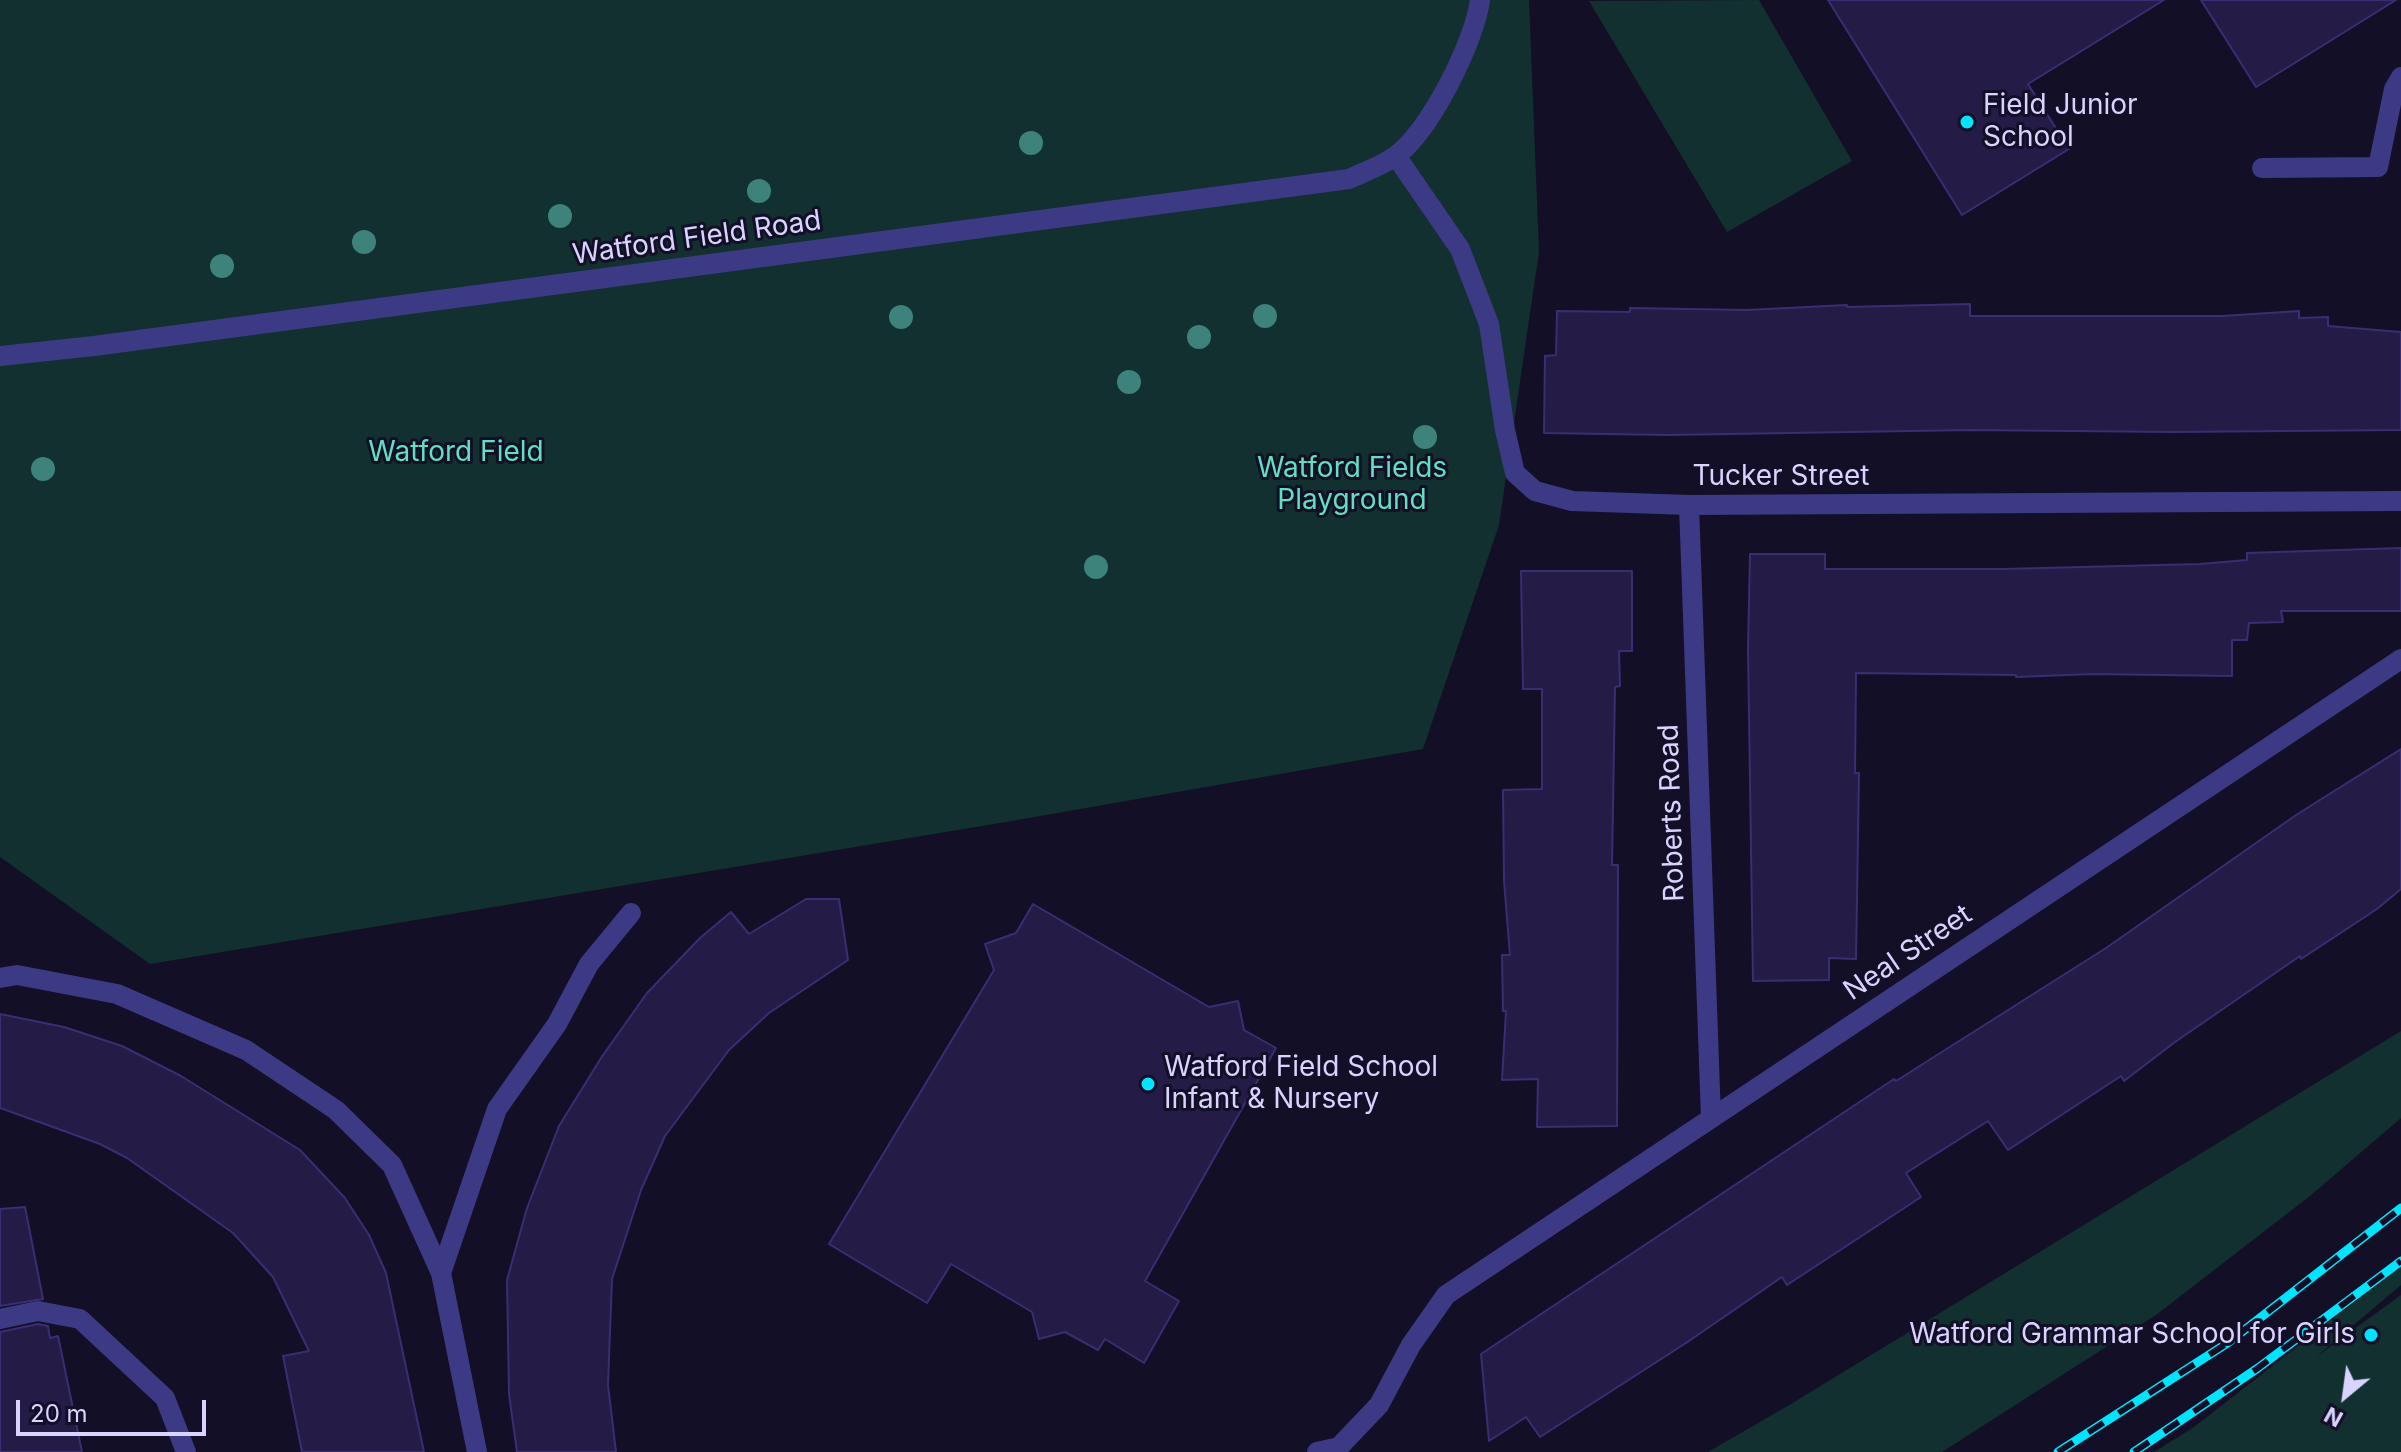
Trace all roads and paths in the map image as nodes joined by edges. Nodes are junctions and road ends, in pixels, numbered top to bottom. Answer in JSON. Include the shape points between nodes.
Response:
{"nodes":[{"id":1,"x":1480,"y":0,"type":"edge"},
{"id":2,"x":2401,"y":77,"type":"edge"},
{"id":3,"x":1396,"y":156,"type":"junction"},
{"id":4,"x":2262,"y":168,"type":"dead end"},
{"id":5,"x":0,"y":356,"type":"edge"},
{"id":6,"x":2401,"y":501,"type":"edge"},
{"id":7,"x":1689,"y":505,"type":"junction"},
{"id":8,"x":2401,"y":659,"type":"edge"},
{"id":9,"x":631,"y":913,"type":"dead end"},
{"id":10,"x":8,"y":977,"type":"edge"},
{"id":11,"x":1711,"y":1118,"type":"junction"},
{"id":12,"x":441,"y":1273,"type":"junction"},
{"id":13,"x":0,"y":1319,"type":"edge"},
{"id":14,"x":186,"y":1452,"type":"edge"},
{"id":15,"x":477,"y":1452,"type":"edge"},
{"id":16,"x":1317,"y":1452,"type":"edge"}],
"edges":[{"from":1,"to":3,"type":"street","via":[[1450,85]]},
{"from":2,"to":4,"type":"street","via":[[2378,167]]},
{"from":3,"to":5,"type":"street","name":"Watford Field Road","via":[[1349,179]]},
{"from":3,"to":7,"type":"street","name":"Tucker Street","via":[[1460,249],[1489,324],[1515,473],[1535,491],[1572,501]]},
{"from":6,"to":7,"type":"street","name":"Tucker Street"},
{"from":7,"to":11,"type":"street","name":"Roberts Road"},
{"from":8,"to":11,"type":"street","name":"Neal Street"},
{"from":9,"to":12,"type":"street","via":[[589,964],[557,1024],[497,1109]]},
{"from":10,"to":12,"type":"street","via":[[117,994],[246,1050],[336,1110],[392,1165]]},
{"from":11,"to":16,"type":"street","name":"Neal Street","via":[[1446,1295],[1379,1405],[1339,1447]]},
{"from":12,"to":15,"type":"street"},
{"from":13,"to":14,"type":"street","via":[[38,1311],[80,1319],[165,1398]]}]}
